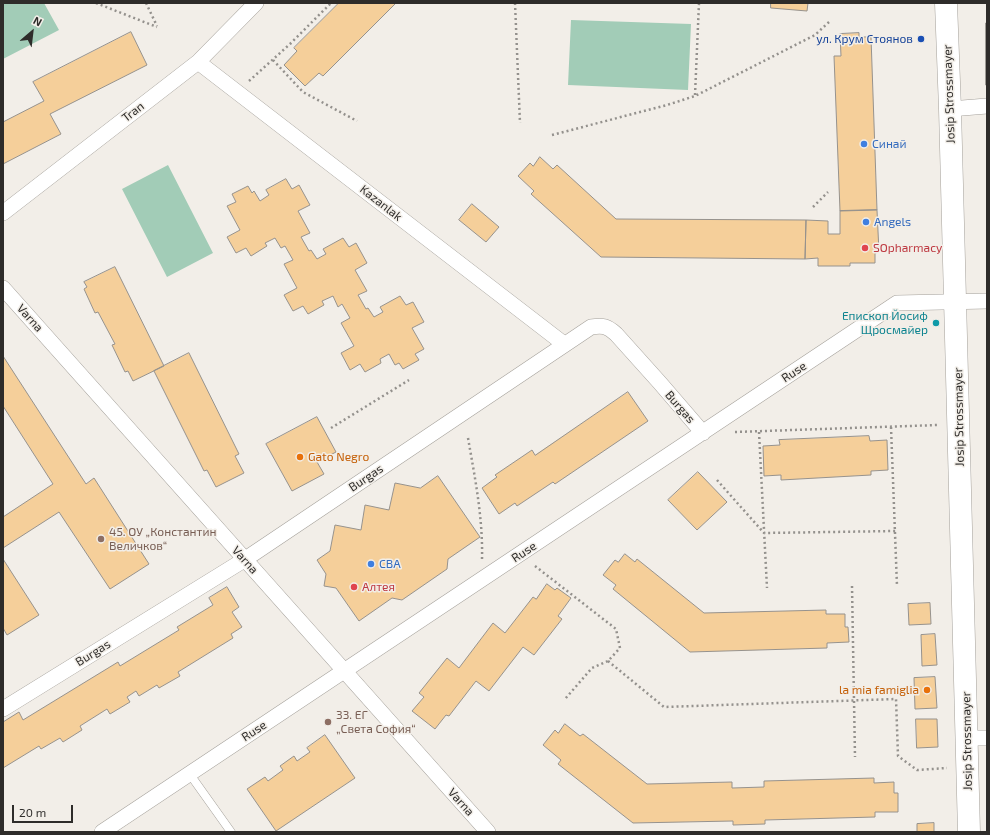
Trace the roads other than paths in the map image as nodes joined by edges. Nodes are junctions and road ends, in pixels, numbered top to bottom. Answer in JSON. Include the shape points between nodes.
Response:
{"nodes":[{"id":1,"x":256,"y":3,"type":"edge"},
{"id":2,"x":946,"y":3,"type":"edge"},
{"id":3,"x":198,"y":62,"type":"junction"},
{"id":4,"x":987,"y":106,"type":"edge"},
{"id":5,"x":950,"y":109,"type":"junction"},
{"id":6,"x":3,"y":213,"type":"edge"},
{"id":7,"x":3,"y":288,"type":"edge"},
{"id":8,"x":956,"y":302,"type":"junction"},
{"id":9,"x":987,"y":302,"type":"edge"},
{"id":10,"x":564,"y":344,"type":"junction"},
{"id":11,"x":703,"y":433,"type":"junction"},
{"id":12,"x":244,"y":560,"type":"junction"},
{"id":13,"x":344,"y":671,"type":"junction"},
{"id":14,"x":3,"y":709,"type":"edge"},
{"id":15,"x":977,"y":738,"type":"edge"},
{"id":16,"x":189,"y":773,"type":"junction"},
{"id":17,"x":102,"y":832,"type":"edge"},
{"id":18,"x":231,"y":832,"type":"edge"},
{"id":19,"x":488,"y":832,"type":"edge"},
{"id":20,"x":969,"y":832,"type":"edge"}],
"edges":[{"from":1,"to":3,"type":"street","name":"Tran"},
{"from":2,"to":5,"type":"street","name":"Josip Strossmayer"},
{"from":3,"to":6,"type":"street","name":"Tran"},
{"from":3,"to":10,"type":"street","name":"Kazanlak"},
{"from":4,"to":5,"type":"street"},
{"from":5,"to":8,"type":"street","name":"Josip Strossmayer"},
{"from":7,"to":12,"type":"street","name":"Varna"},
{"from":8,"to":9,"type":"street","name":"Ruse"},
{"from":8,"to":11,"type":"street","name":"Ruse","via":[[897,303]]},
{"from":8,"to":15,"type":"street","name":"Josip Strossmayer","via":[[959,424]]},
{"from":10,"to":11,"type":"street","name":"Burgas","via":[[591,327],[609,328]]},
{"from":10,"to":12,"type":"street","name":"Burgas"},
{"from":11,"to":13,"type":"street","name":"Ruse"},
{"from":12,"to":13,"type":"street","name":"Varna"},
{"from":12,"to":14,"type":"street","name":"Burgas"},
{"from":13,"to":16,"type":"street","name":"Ruse"},
{"from":13,"to":19,"type":"street","name":"Varna"},
{"from":15,"to":20,"type":"street","name":"Josip Strossmayer","via":[[968,767]]},
{"from":16,"to":17,"type":"street","name":"Ruse"},
{"from":16,"to":18,"type":"lane"}]}
